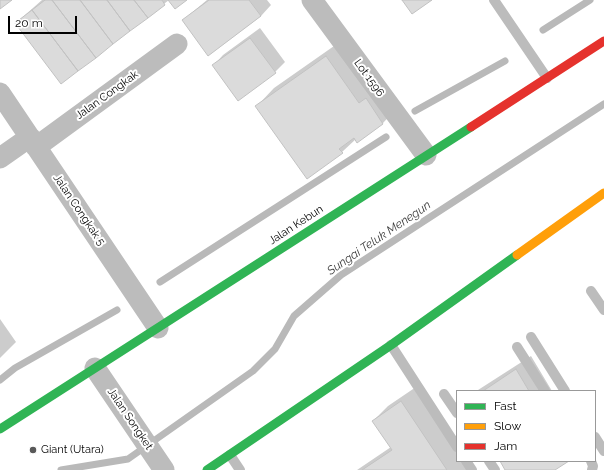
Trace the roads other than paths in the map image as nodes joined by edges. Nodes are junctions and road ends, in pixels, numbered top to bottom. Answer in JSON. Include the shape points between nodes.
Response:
{"nodes":[{"id":1,"x":312,"y":0,"type":"edge"},
{"id":2,"x":494,"y":0,"type":"edge"},
{"id":3,"x":604,"y":41,"type":"edge"},
{"id":4,"x":177,"y":44,"type":"dead end"},
{"id":5,"x":546,"y":78,"type":"junction"},
{"id":6,"x":0,"y":93,"type":"edge"},
{"id":7,"x":33,"y":142,"type":"junction"},
{"id":8,"x":426,"y":155,"type":"junction"},
{"id":9,"x":0,"y":158,"type":"edge"},
{"id":10,"x":604,"y":193,"type":"edge"},
{"id":11,"x":591,"y":291,"type":"dead end"},
{"id":12,"x":604,"y":310,"type":"edge"},
{"id":13,"x":158,"y":328,"type":"junction"},
{"id":14,"x":531,"y":337,"type":"dead end"},
{"id":15,"x":390,"y":345,"type":"junction"},
{"id":16,"x":517,"y":347,"type":"dead end"},
{"id":17,"x":95,"y":368,"type":"junction"},
{"id":18,"x":544,"y":390,"type":"edge"},
{"id":19,"x":564,"y":390,"type":"edge"},
{"id":20,"x":444,"y":394,"type":"dead end"},
{"id":21,"x":456,"y":412,"type":"edge"},
{"id":22,"x":0,"y":429,"type":"edge"},
{"id":23,"x":596,"y":439,"type":"edge"},
{"id":24,"x":456,"y":445,"type":"edge"},
{"id":25,"x":604,"y":451,"type":"edge"},
{"id":26,"x":230,"y":455,"type":"junction"},
{"id":27,"x":163,"y":468,"type":"edge"},
{"id":28,"x":207,"y":470,"type":"edge"},
{"id":29,"x":240,"y":470,"type":"edge"}],
"edges":[{"from":1,"to":8,"type":"street","name":"Lot 1596"},
{"from":2,"to":5,"type":"lane"},
{"from":3,"to":5,"type":"main road","name":"Jalan Kebun"},
{"from":4,"to":7,"type":"street","name":"Jalan Congkak"},
{"from":5,"to":8,"type":"main road","name":"Jalan Kebun"},
{"from":6,"to":7,"type":"street","name":"Jalan Congkak 5"},
{"from":7,"to":9,"type":"street","name":"Jalan Congkak"},
{"from":7,"to":13,"type":"street","name":"Jalan Congkak 5"},
{"from":8,"to":13,"type":"main road","name":"Jalan Kebun"},
{"from":10,"to":15,"type":"main road"},
{"from":11,"to":12,"type":"lane"},
{"from":13,"to":17,"type":"main road","name":"Jalan Kebun"},
{"from":14,"to":19,"type":"lane"},
{"from":15,"to":24,"type":"lane"},
{"from":15,"to":26,"type":"main road"},
{"from":16,"to":18,"type":"lane"},
{"from":17,"to":22,"type":"main road","name":"Jalan Kebun"},
{"from":17,"to":27,"type":"street","name":"Jalan Songket"},
{"from":20,"to":21,"type":"lane"},
{"from":23,"to":25,"type":"lane"},
{"from":26,"to":28,"type":"main road"},
{"from":26,"to":29,"type":"lane"}]}
